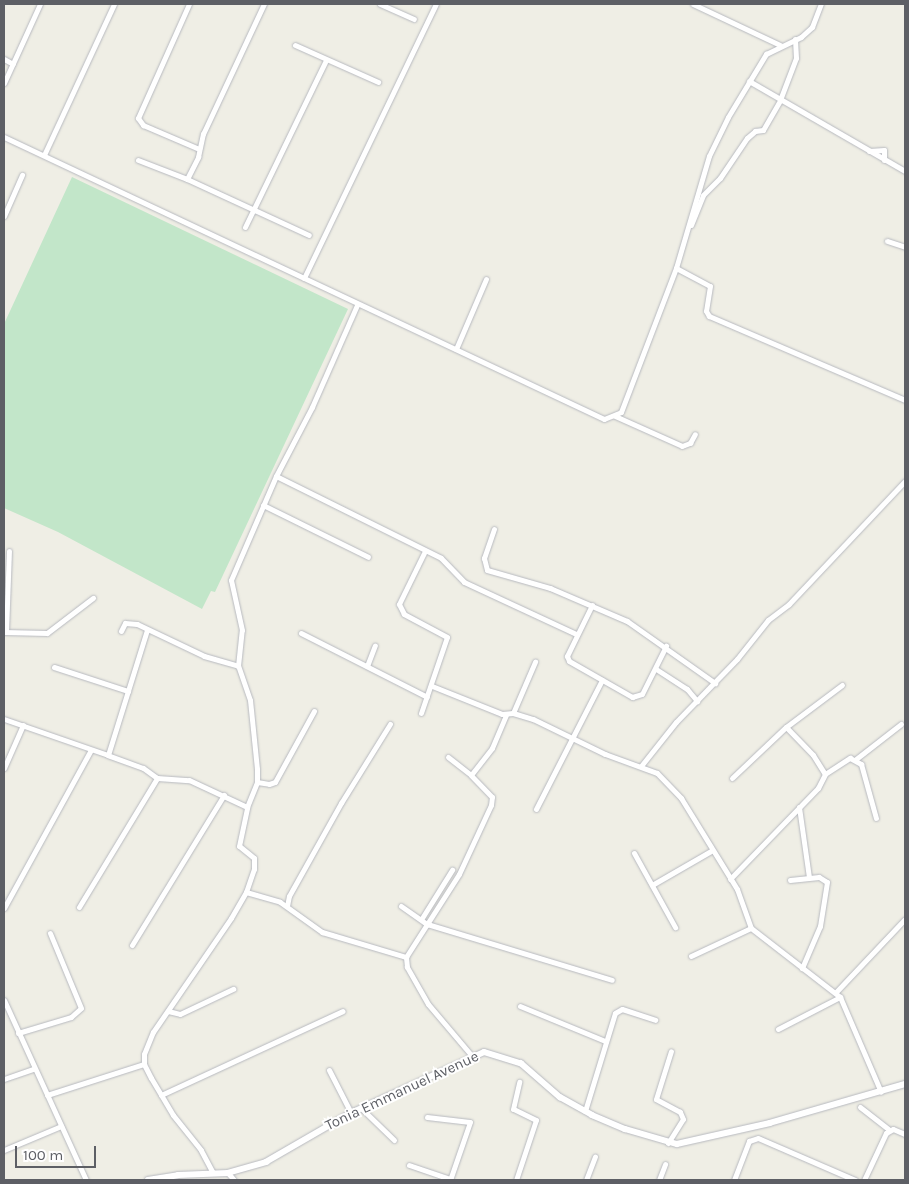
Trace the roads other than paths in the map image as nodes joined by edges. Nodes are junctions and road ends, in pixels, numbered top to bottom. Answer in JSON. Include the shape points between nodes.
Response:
{"nodes":[{"id":1,"x":40,"y":4,"type":"edge"},
{"id":2,"x":114,"y":4,"type":"edge"},
{"id":3,"x":190,"y":4,"type":"edge"},
{"id":4,"x":264,"y":4,"type":"edge"},
{"id":5,"x":380,"y":4,"type":"edge"},
{"id":6,"x":436,"y":4,"type":"edge"},
{"id":7,"x":693,"y":4,"type":"edge"},
{"id":8,"x":821,"y":4,"type":"edge"},
{"id":9,"x":414,"y":19,"type":"dead end"},
{"id":10,"x":794,"y":39,"type":"junction"},
{"id":11,"x":295,"y":45,"type":"dead end"},
{"id":12,"x":780,"y":45,"type":"junction"},
{"id":13,"x":4,"y":59,"type":"edge"},
{"id":14,"x":326,"y":60,"type":"junction"},
{"id":15,"x":13,"y":64,"type":"junction"},
{"id":16,"x":748,"y":81,"type":"junction"},
{"id":17,"x":378,"y":82,"type":"dead end"},
{"id":18,"x":4,"y":83,"type":"edge"},
{"id":19,"x":780,"y":100,"type":"junction"},
{"id":20,"x":4,"y":137,"type":"edge"},
{"id":21,"x":199,"y":149,"type":"junction"},
{"id":22,"x":44,"y":155,"type":"junction"},
{"id":23,"x":138,"y":160,"type":"dead end"},
{"id":24,"x":905,"y":171,"type":"edge"},
{"id":25,"x":22,"y":175,"type":"dead end"},
{"id":26,"x":187,"y":179,"type":"junction"},
{"id":27,"x":253,"y":210,"type":"junction"},
{"id":28,"x":4,"y":216,"type":"edge"},
{"id":29,"x":245,"y":227,"type":"dead end"},
{"id":30,"x":687,"y":232,"type":"junction"},
{"id":31,"x":309,"y":235,"type":"dead end"},
{"id":32,"x":887,"y":241,"type":"dead end"},
{"id":33,"x":905,"y":247,"type":"edge"},
{"id":34,"x":676,"y":268,"type":"junction"},
{"id":35,"x":304,"y":278,"type":"junction"},
{"id":36,"x":486,"y":279,"type":"dead end"},
{"id":37,"x":357,"y":305,"type":"junction"},
{"id":38,"x":456,"y":349,"type":"junction"},
{"id":39,"x":905,"y":400,"type":"edge"},
{"id":40,"x":615,"y":416,"type":"junction"},
{"id":41,"x":695,"y":434,"type":"dead end"},
{"id":42,"x":276,"y":476,"type":"junction"},
{"id":43,"x":905,"y":481,"type":"edge"},
{"id":44,"x":263,"y":505,"type":"junction"},
{"id":45,"x":494,"y":529,"type":"dead end"},
{"id":46,"x":425,"y":551,"type":"junction"},
{"id":47,"x":9,"y":552,"type":"dead end"},
{"id":48,"x":368,"y":557,"type":"dead end"},
{"id":49,"x":93,"y":598,"type":"dead end"},
{"id":50,"x":592,"y":605,"type":"junction"},
{"id":51,"x":147,"y":630,"type":"junction"},
{"id":52,"x":121,"y":631,"type":"dead end"},
{"id":53,"x":5,"y":632,"type":"edge"},
{"id":54,"x":301,"y":633,"type":"dead end"},
{"id":55,"x":576,"y":634,"type":"junction"},
{"id":56,"x":376,"y":645,"type":"dead end"},
{"id":57,"x":666,"y":646,"type":"junction"},
{"id":58,"x":535,"y":662,"type":"dead end"},
{"id":59,"x":238,"y":666,"type":"junction"},
{"id":60,"x":367,"y":666,"type":"junction"},
{"id":61,"x":54,"y":667,"type":"dead end"},
{"id":62,"x":656,"y":669,"type":"junction"},
{"id":63,"x":602,"y":680,"type":"junction"},
{"id":64,"x":715,"y":683,"type":"junction"},
{"id":65,"x":842,"y":684,"type":"dead end"},
{"id":66,"x":432,"y":686,"type":"junction"},
{"id":67,"x":128,"y":691,"type":"junction"},
{"id":68,"x":427,"y":697,"type":"junction"},
{"id":69,"x":697,"y":700,"type":"junction"},
{"id":70,"x":314,"y":711,"type":"dead end"},
{"id":71,"x":421,"y":713,"type":"dead end"},
{"id":72,"x":513,"y":713,"type":"junction"},
{"id":73,"x":506,"y":715,"type":"junction"},
{"id":74,"x":4,"y":719,"type":"edge"},
{"id":75,"x":390,"y":724,"type":"dead end"},
{"id":76,"x":901,"y":724,"type":"dead end"},
{"id":77,"x":23,"y":725,"type":"junction"},
{"id":78,"x":786,"y":727,"type":"junction"},
{"id":79,"x":571,"y":738,"type":"junction"},
{"id":80,"x":91,"y":750,"type":"junction"},
{"id":81,"x":108,"y":754,"type":"junction"},
{"id":82,"x":448,"y":757,"type":"dead end"},
{"id":83,"x":856,"y":759,"type":"junction"},
{"id":84,"x":641,"y":766,"type":"junction"},
{"id":85,"x":4,"y":768,"type":"edge"},
{"id":86,"x":825,"y":774,"type":"junction"},
{"id":87,"x":472,"y":776,"type":"junction"},
{"id":88,"x":157,"y":778,"type":"junction"},
{"id":89,"x":732,"y":778,"type":"dead end"},
{"id":90,"x":257,"y":782,"type":"junction"},
{"id":91,"x":224,"y":795,"type":"junction"},
{"id":92,"x":247,"y":807,"type":"junction"},
{"id":93,"x":799,"y":807,"type":"junction"},
{"id":94,"x":536,"y":809,"type":"dead end"},
{"id":95,"x":876,"y":818,"type":"dead end"},
{"id":96,"x":711,"y":851,"type":"junction"},
{"id":97,"x":634,"y":853,"type":"dead end"},
{"id":98,"x":452,"y":870,"type":"dead end"},
{"id":99,"x":809,"y":877,"type":"junction"},
{"id":100,"x":730,"y":879,"type":"junction"},
{"id":101,"x":790,"y":880,"type":"dead end"},
{"id":102,"x":652,"y":885,"type":"junction"},
{"id":103,"x":246,"y":892,"type":"junction"},
{"id":104,"x":288,"y":906,"type":"junction"},
{"id":105,"x":401,"y":906,"type":"dead end"},
{"id":106,"x":79,"y":907,"type":"dead end"},
{"id":107,"x":4,"y":908,"type":"edge"},
{"id":108,"x":422,"y":918,"type":"junction"},
{"id":109,"x":905,"y":919,"type":"edge"},
{"id":110,"x":428,"y":924,"type":"junction"},
{"id":111,"x":675,"y":927,"type":"dead end"},
{"id":112,"x":751,"y":928,"type":"junction"},
{"id":113,"x":50,"y":933,"type":"dead end"},
{"id":114,"x":132,"y":945,"type":"dead end"},
{"id":115,"x":691,"y":956,"type":"dead end"},
{"id":116,"x":406,"y":957,"type":"junction"},
{"id":117,"x":802,"y":968,"type":"junction"},
{"id":118,"x":612,"y":980,"type":"dead end"},
{"id":119,"x":233,"y":989,"type":"dead end"},
{"id":120,"x":838,"y":995,"type":"junction"},
{"id":121,"x":4,"y":1000,"type":"edge"},
{"id":122,"x":520,"y":1006,"type":"dead end"},
{"id":123,"x":343,"y":1010,"type":"dead end"},
{"id":124,"x":168,"y":1011,"type":"junction"},
{"id":125,"x":655,"y":1020,"type":"dead end"},
{"id":126,"x":778,"y":1029,"type":"dead end"},
{"id":127,"x":18,"y":1033,"type":"junction"},
{"id":128,"x":605,"y":1041,"type":"junction"},
{"id":129,"x":671,"y":1051,"type":"dead end"},
{"id":130,"x":472,"y":1056,"type":"junction"},
{"id":131,"x":144,"y":1064,"type":"junction"},
{"id":132,"x":33,"y":1069,"type":"junction"},
{"id":133,"x":329,"y":1070,"type":"dead end"},
{"id":134,"x":4,"y":1079,"type":"edge"},
{"id":135,"x":519,"y":1082,"type":"dead end"},
{"id":136,"x":905,"y":1084,"type":"edge"},
{"id":137,"x":881,"y":1092,"type":"junction"},
{"id":138,"x":47,"y":1095,"type":"junction"},
{"id":139,"x":161,"y":1095,"type":"junction"},
{"id":140,"x":361,"y":1108,"type":"junction"},
{"id":141,"x":860,"y":1108,"type":"dead end"},
{"id":142,"x":584,"y":1111,"type":"junction"},
{"id":143,"x":351,"y":1113,"type":"junction"},
{"id":144,"x":428,"y":1117,"type":"dead end"},
{"id":145,"x":61,"y":1126,"type":"junction"},
{"id":146,"x":889,"y":1130,"type":"junction"},
{"id":147,"x":905,"y":1134,"type":"edge"},
{"id":148,"x":394,"y":1140,"type":"dead end"},
{"id":149,"x":668,"y":1143,"type":"junction"},
{"id":150,"x":4,"y":1150,"type":"edge"},
{"id":151,"x":595,"y":1157,"type":"dead end"},
{"id":152,"x":665,"y":1164,"type":"dead end"},
{"id":153,"x":409,"y":1166,"type":"dead end"},
{"id":154,"x":228,"y":1173,"type":"junction"},
{"id":155,"x":209,"y":1176,"type":"edge"},
{"id":156,"x":86,"y":1180,"type":"edge"},
{"id":157,"x":148,"y":1180,"type":"edge"},
{"id":158,"x":234,"y":1180,"type":"edge"},
{"id":159,"x":450,"y":1180,"type":"edge"},
{"id":160,"x":516,"y":1180,"type":"edge"},
{"id":161,"x":586,"y":1180,"type":"edge"},
{"id":162,"x":659,"y":1180,"type":"edge"},
{"id":163,"x":734,"y":1180,"type":"edge"},
{"id":164,"x":855,"y":1180,"type":"edge"},
{"id":165,"x":864,"y":1180,"type":"edge"}],
"edges":[{"from":1,"to":15,"type":"street"},
{"from":2,"to":22,"type":"street"},
{"from":3,"to":21,"type":"street","via":[[138,118],[143,125]]},
{"from":4,"to":21,"type":"street"},
{"from":5,"to":9,"type":"street"},
{"from":6,"to":35,"type":"street"},
{"from":7,"to":12,"type":"street"},
{"from":8,"to":10,"type":"street","via":[[812,28]]},
{"from":10,"to":12,"type":"street"},
{"from":10,"to":19,"type":"street","via":[[796,58]]},
{"from":11,"to":14,"type":"street"},
{"from":12,"to":16,"type":"street","via":[[766,54]]},
{"from":13,"to":15,"type":"street"},
{"from":14,"to":17,"type":"street"},
{"from":14,"to":27,"type":"street"},
{"from":15,"to":18,"type":"street"},
{"from":16,"to":19,"type":"street"},
{"from":16,"to":30,"type":"street","via":[[709,156]]},
{"from":19,"to":24,"type":"street"},
{"from":19,"to":30,"type":"street","via":[[763,130],[755,131],[747,138],[720,178],[703,195]]},
{"from":20,"to":22,"type":"street"},
{"from":21,"to":26,"type":"street"},
{"from":22,"to":35,"type":"street"},
{"from":23,"to":26,"type":"street"},
{"from":25,"to":28,"type":"street"},
{"from":26,"to":27,"type":"street"},
{"from":27,"to":29,"type":"street"},
{"from":27,"to":31,"type":"street"},
{"from":30,"to":34,"type":"street"},
{"from":32,"to":33,"type":"street"},
{"from":34,"to":39,"type":"street","via":[[712,288],[706,306],[709,316]]},
{"from":34,"to":40,"type":"street","via":[[621,412]]},
{"from":35,"to":37,"type":"street"},
{"from":36,"to":38,"type":"street"},
{"from":37,"to":38,"type":"street"},
{"from":37,"to":42,"type":"street","via":[[312,407]]},
{"from":38,"to":40,"type":"street","via":[[598,417]]},
{"from":40,"to":41,"type":"street","via":[[682,446],[690,443]]},
{"from":42,"to":44,"type":"street"},
{"from":42,"to":46,"type":"street"},
{"from":43,"to":64,"type":"street","via":[[790,604],[768,620]]},
{"from":44,"to":48,"type":"street"},
{"from":44,"to":59,"type":"street","via":[[231,580],[242,630]]},
{"from":45,"to":50,"type":"street","via":[[484,558],[487,570],[520,578]]},
{"from":46,"to":55,"type":"street","via":[[445,560],[464,582]]},
{"from":46,"to":66,"type":"street","via":[[399,604],[404,614],[448,637]]},
{"from":47,"to":53,"type":"street"},
{"from":49,"to":53,"type":"street","via":[[47,632]]},
{"from":50,"to":55,"type":"street"},
{"from":50,"to":57,"type":"street","via":[[627,621]]},
{"from":51,"to":52,"type":"street","via":[[127,622]]},
{"from":51,"to":59,"type":"street","via":[[204,656]]},
{"from":51,"to":67,"type":"street"},
{"from":54,"to":60,"type":"street"},
{"from":55,"to":63,"type":"street","via":[[567,651],[569,661]]},
{"from":56,"to":60,"type":"street"},
{"from":57,"to":62,"type":"street"},
{"from":57,"to":64,"type":"street"},
{"from":58,"to":72,"type":"street"},
{"from":59,"to":90,"type":"street","via":[[250,700]]},
{"from":60,"to":68,"type":"street"},
{"from":61,"to":67,"type":"street"},
{"from":62,"to":63,"type":"street","via":[[637,698]]},
{"from":62,"to":69,"type":"street","via":[[687,689]]},
{"from":63,"to":79,"type":"street"},
{"from":64,"to":69,"type":"street"},
{"from":65,"to":78,"type":"street"},
{"from":66,"to":68,"type":"street"},
{"from":66,"to":73,"type":"street"},
{"from":67,"to":81,"type":"street"},
{"from":68,"to":71,"type":"street"},
{"from":69,"to":84,"type":"street"},
{"from":70,"to":90,"type":"street","via":[[275,782]]},
{"from":72,"to":73,"type":"street"},
{"from":72,"to":79,"type":"street"},
{"from":73,"to":87,"type":"street","via":[[492,748]]},
{"from":74,"to":77,"type":"street"},
{"from":75,"to":104,"type":"street","via":[[341,803],[289,896]]},
{"from":76,"to":83,"type":"street"},
{"from":77,"to":80,"type":"street"},
{"from":77,"to":85,"type":"street"},
{"from":78,"to":86,"type":"street","via":[[813,755]]},
{"from":78,"to":89,"type":"street"},
{"from":79,"to":84,"type":"street"},
{"from":79,"to":94,"type":"street"},
{"from":80,"to":81,"type":"street"},
{"from":80,"to":107,"type":"street"},
{"from":81,"to":88,"type":"street","via":[[143,768]]},
{"from":82,"to":87,"type":"street"},
{"from":83,"to":86,"type":"street","via":[[848,759]]},
{"from":83,"to":95,"type":"street","via":[[866,780]]},
{"from":84,"to":96,"type":"street","via":[[657,773],[675,791]]},
{"from":86,"to":93,"type":"street","via":[[818,788]]},
{"from":87,"to":110,"type":"street","via":[[492,801],[459,874]]},
{"from":88,"to":91,"type":"street","via":[[189,780]]},
{"from":88,"to":106,"type":"street"},
{"from":90,"to":92,"type":"street"},
{"from":91,"to":92,"type":"street"},
{"from":91,"to":114,"type":"street"},
{"from":92,"to":103,"type":"street","via":[[239,846],[255,862]]},
{"from":93,"to":99,"type":"street"},
{"from":93,"to":100,"type":"street"},
{"from":96,"to":100,"type":"street"},
{"from":96,"to":102,"type":"street"},
{"from":97,"to":102,"type":"street"},
{"from":98,"to":108,"type":"street"},
{"from":99,"to":101,"type":"street"},
{"from":99,"to":117,"type":"street","via":[[824,880],[827,889],[820,926]]},
{"from":100,"to":112,"type":"street"},
{"from":102,"to":111,"type":"street"},
{"from":103,"to":104,"type":"street"},
{"from":103,"to":124,"type":"street"},
{"from":104,"to":116,"type":"street","via":[[316,929]]},
{"from":105,"to":108,"type":"street"},
{"from":108,"to":110,"type":"street"},
{"from":109,"to":120,"type":"street"},
{"from":110,"to":116,"type":"street"},
{"from":110,"to":118,"type":"street"},
{"from":112,"to":115,"type":"street"},
{"from":112,"to":117,"type":"street"},
{"from":113,"to":127,"type":"street","via":[[81,1008],[71,1017]]},
{"from":116,"to":130,"type":"street","via":[[407,967],[428,1004]]},
{"from":117,"to":120,"type":"street"},
{"from":119,"to":124,"type":"street","via":[[180,1014]]},
{"from":120,"to":126,"type":"street"},
{"from":120,"to":137,"type":"street"},
{"from":121,"to":127,"type":"street"},
{"from":122,"to":128,"type":"street"},
{"from":123,"to":139,"type":"street"},
{"from":124,"to":131,"type":"street","via":[[153,1032]]},
{"from":125,"to":128,"type":"street","via":[[618,1009]]},
{"from":127,"to":132,"type":"street"},
{"from":128,"to":142,"type":"street"},
{"from":129,"to":149,"type":"street","via":[[656,1098],[680,1112],[683,1119]]},
{"from":130,"to":140,"type":"street","name":"Tonia Emmanuel Avenue"},
{"from":130,"to":142,"type":"street","name":"Tonia Emmanuel Avenue","via":[[492,1053],[521,1063],[560,1097]]},
{"from":131,"to":138,"type":"street"},
{"from":131,"to":139,"type":"street"},
{"from":132,"to":134,"type":"street"},
{"from":132,"to":138,"type":"street"},
{"from":133,"to":143,"type":"street"},
{"from":135,"to":160,"type":"street","via":[[513,1109],[536,1120]]},
{"from":136,"to":137,"type":"street","name":"Tonia Emmanuel Avenue"},
{"from":137,"to":149,"type":"street","name":"Tonia Emmanuel Avenue","via":[[699,1141]]},
{"from":138,"to":145,"type":"street"},
{"from":139,"to":155,"type":"street","via":[[202,1150]]},
{"from":140,"to":143,"type":"street","name":"Tonia Emmanuel Avenue"},
{"from":140,"to":148,"type":"street"},
{"from":141,"to":146,"type":"street"},
{"from":142,"to":149,"type":"street","name":"Tonia Emmanuel Avenue"},
{"from":143,"to":154,"type":"street","name":"Tonia Emmanuel Avenue","via":[[276,1157]]},
{"from":144,"to":159,"type":"street","via":[[470,1122]]},
{"from":145,"to":150,"type":"street"},
{"from":145,"to":156,"type":"street"},
{"from":146,"to":147,"type":"street"},
{"from":146,"to":165,"type":"street"},
{"from":151,"to":161,"type":"street"},
{"from":152,"to":162,"type":"street"},
{"from":153,"to":159,"type":"street"},
{"from":154,"to":155,"type":"street","name":"Tonia Emmanuel Avenue"},
{"from":154,"to":158,"type":"street"},
{"from":155,"to":157,"type":"street","name":"Tonia Emmanuel Avenue"},
{"from":163,"to":164,"type":"street","via":[[746,1145],[753,1138],[764,1139]]}]}
